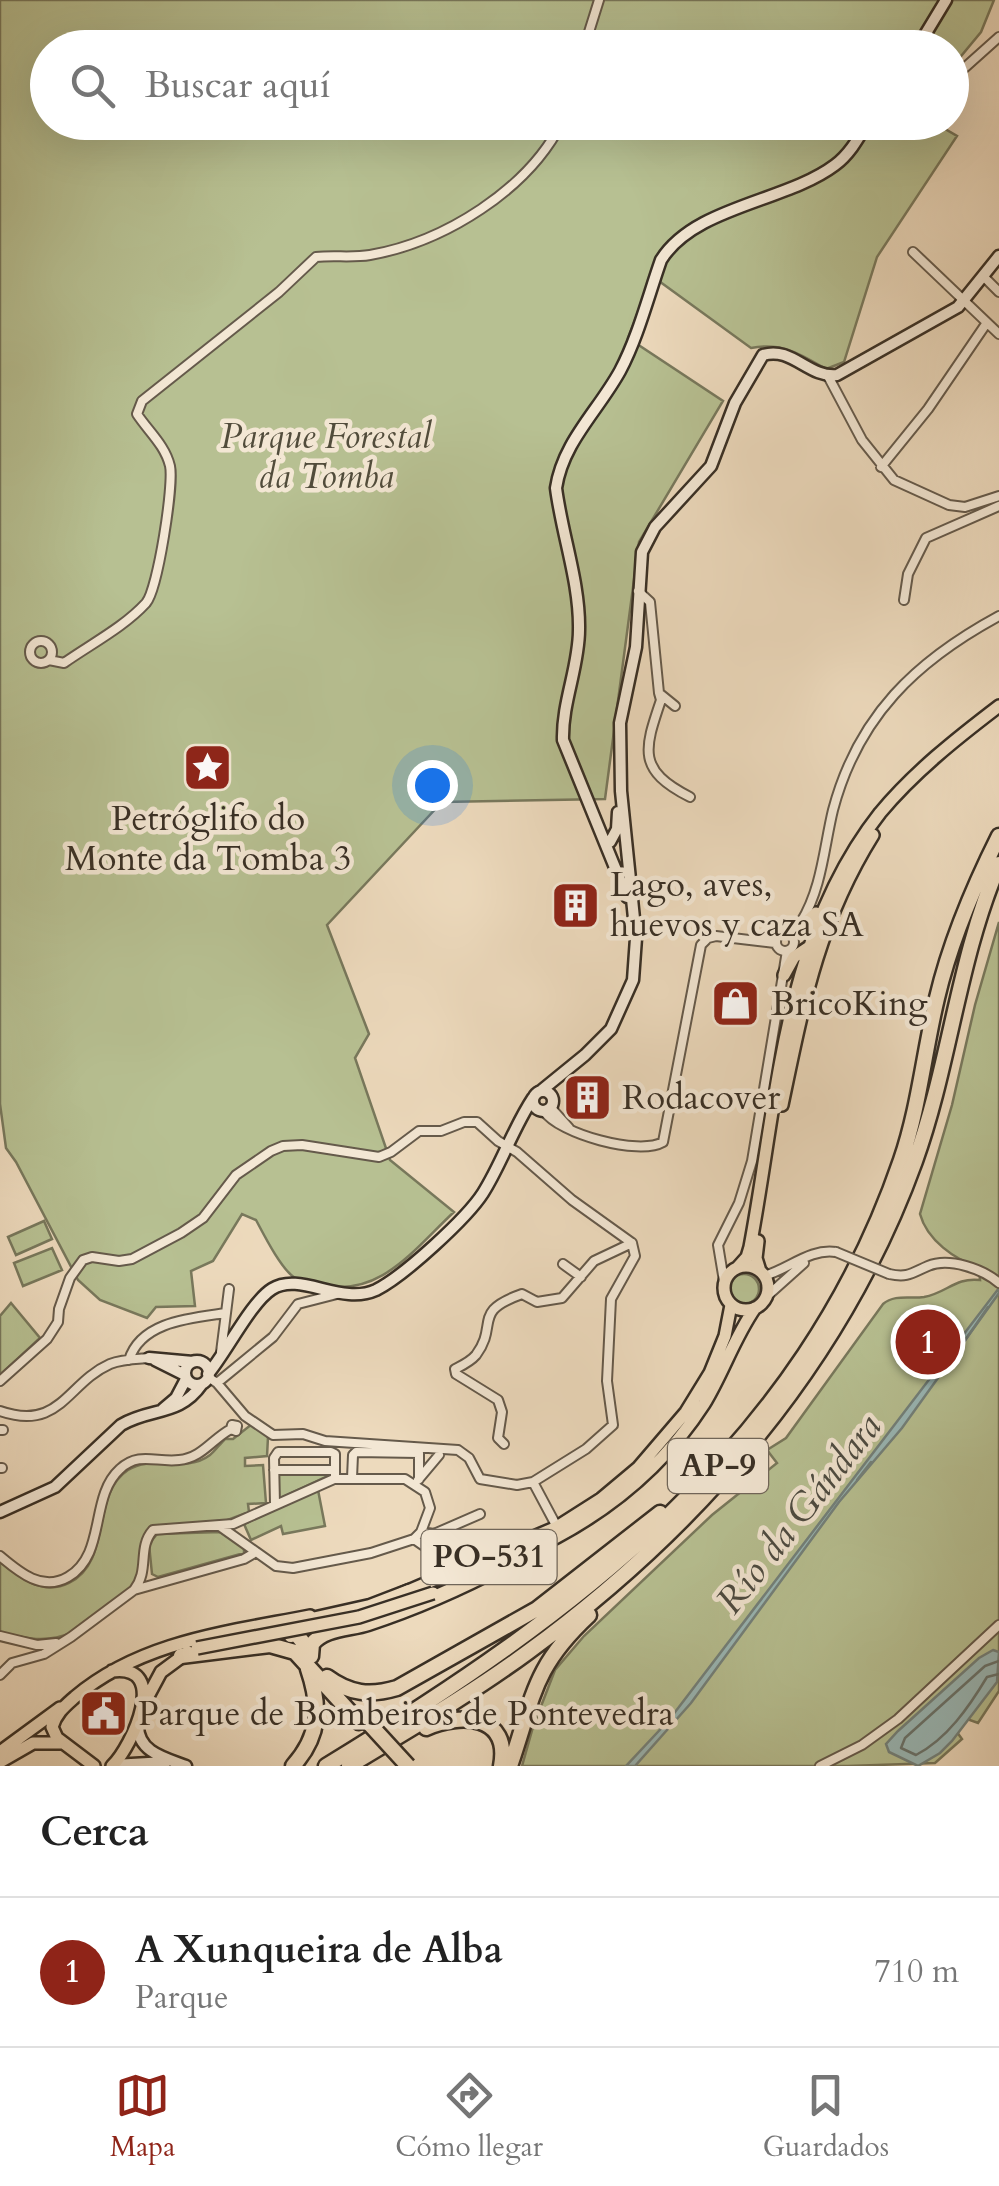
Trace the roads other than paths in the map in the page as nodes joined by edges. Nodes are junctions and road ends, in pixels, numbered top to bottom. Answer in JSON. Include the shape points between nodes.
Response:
{"nodes":[{"id":1,"x":598,"y":0,"type":"edge"},
{"id":2,"x":946,"y":0,"type":"edge"},
{"id":3,"x":589,"y":30,"type":"edge"},
{"id":4,"x":928,"y":30,"type":"edge"},
{"id":5,"x":999,"y":37,"type":"edge"},
{"id":6,"x":969,"y":64,"type":"edge"},
{"id":7,"x":551,"y":140,"type":"edge"},
{"id":8,"x":854,"y":140,"type":"edge"},
{"id":9,"x":913,"y":252,"type":"dead end"},
{"id":10,"x":999,"y":256,"type":"edge"},
{"id":11,"x":984,"y":277,"type":"junction"},
{"id":12,"x":999,"y":292,"type":"edge"},
{"id":13,"x":964,"y":300,"type":"junction"},
{"id":14,"x":986,"y":324,"type":"junction"},
{"id":15,"x":999,"y":334,"type":"edge"},
{"id":16,"x":828,"y":376,"type":"junction"},
{"id":17,"x":881,"y":467,"type":"junction"},
{"id":18,"x":999,"y":496,"type":"edge"},
{"id":19,"x":999,"y":506,"type":"edge"},
{"id":20,"x":638,"y":591,"type":"junction"},
{"id":21,"x":904,"y":600,"type":"dead end"},
{"id":22,"x":999,"y":616,"type":"edge"},
{"id":23,"x":49,"y":660,"type":"dead end"},
{"id":24,"x":659,"y":693,"type":"junction"},
{"id":25,"x":675,"y":706,"type":"dead end"},
{"id":26,"x":999,"y":710,"type":"edge"},
{"id":27,"x":621,"y":791,"type":"junction"},
{"id":28,"x":690,"y":797,"type":"dead end"},
{"id":29,"x":999,"y":836,"type":"edge"},
{"id":30,"x":605,"y":838,"type":"junction"},
{"id":31,"x":610,"y":857,"type":"junction"},
{"id":32,"x":627,"y":858,"type":"junction"},
{"id":33,"x":999,"y":864,"type":"edge"},
{"id":34,"x":850,"y":875,"type":"junction"},
{"id":35,"x":816,"y":888,"type":"junction"},
{"id":36,"x":829,"y":897,"type":"junction"},
{"id":37,"x":633,"y":906,"type":"junction"},
{"id":38,"x":792,"y":932,"type":"junction"},
{"id":39,"x":776,"y":943,"type":"junction"},
{"id":40,"x":809,"y":947,"type":"junction"},
{"id":41,"x":788,"y":951,"type":"junction"},
{"id":42,"x":784,"y":976,"type":"junction"},
{"id":43,"x":543,"y":1101,"type":"junction"},
{"id":44,"x":507,"y":1146,"type":"junction"},
{"id":45,"x":770,"y":1174,"type":"junction"},
{"id":46,"x":632,"y":1243,"type":"junction"},
{"id":47,"x":718,"y":1248,"type":"junction"},
{"id":48,"x":818,"y":1252,"type":"junction"},
{"id":49,"x":563,"y":1264,"type":"dead end"},
{"id":50,"x":736,"y":1268,"type":"junction"},
{"id":51,"x":762,"y":1273,"type":"junction"},
{"id":52,"x":581,"y":1277,"type":"junction"},
{"id":53,"x":996,"y":1280,"type":"edge"},
{"id":54,"x":724,"y":1281,"type":"junction"},
{"id":55,"x":228,"y":1289,"type":"dead end"},
{"id":56,"x":337,"y":1294,"type":"junction"},
{"id":57,"x":766,"y":1297,"type":"junction"},
{"id":58,"x":731,"y":1305,"type":"junction"},
{"id":59,"x":755,"y":1308,"type":"junction"},
{"id":60,"x":226,"y":1314,"type":"junction"},
{"id":61,"x":225,"y":1348,"type":"junction"},
{"id":62,"x":149,"y":1358,"type":"junction"},
{"id":63,"x":129,"y":1360,"type":"junction"},
{"id":64,"x":197,"y":1362,"type":"junction"},
{"id":65,"x":186,"y":1377,"type":"junction"},
{"id":66,"x":209,"y":1379,"type":"junction"},
{"id":67,"x":0,"y":1381,"type":"edge"},
{"id":68,"x":0,"y":1411,"type":"edge"},
{"id":69,"x":157,"y":1412,"type":"junction"},
{"id":70,"x":231,"y":1429,"type":"dead end"},
{"id":71,"x":504,"y":1444,"type":"dead end"},
{"id":72,"x":729,"y":1454,"type":"junction"},
{"id":73,"x":439,"y":1456,"type":"dead end"},
{"id":74,"x":274,"y":1470,"type":"junction"},
{"id":75,"x":335,"y":1474,"type":"junction"},
{"id":76,"x":352,"y":1478,"type":"junction"},
{"id":77,"x":417,"y":1481,"type":"junction"},
{"id":78,"x":532,"y":1482,"type":"junction"},
{"id":79,"x":711,"y":1492,"type":"junction"},
{"id":80,"x":275,"y":1504,"type":"junction"},
{"id":81,"x":0,"y":1512,"type":"edge"},
{"id":82,"x":480,"y":1514,"type":"dead end"},
{"id":83,"x":220,"y":1527,"type":"junction"},
{"id":84,"x":557,"y":1527,"type":"junction"},
{"id":85,"x":418,"y":1536,"type":"junction"},
{"id":86,"x":434,"y":1548,"type":"dead end"},
{"id":87,"x":256,"y":1552,"type":"junction"},
{"id":88,"x":524,"y":1554,"type":"junction"},
{"id":89,"x":0,"y":1556,"type":"edge"},
{"id":90,"x":144,"y":1573,"type":"junction"},
{"id":91,"x":156,"y":1583,"type":"junction"},
{"id":92,"x":134,"y":1590,"type":"junction"},
{"id":93,"x":409,"y":1592,"type":"junction"},
{"id":94,"x":999,"y":1625,"type":"edge"},
{"id":95,"x":254,"y":1629,"type":"junction"},
{"id":96,"x":293,"y":1631,"type":"junction"},
{"id":97,"x":0,"y":1636,"type":"edge"},
{"id":98,"x":60,"y":1642,"type":"junction"},
{"id":99,"x":37,"y":1645,"type":"junction"},
{"id":100,"x":38,"y":1656,"type":"junction"},
{"id":101,"x":181,"y":1656,"type":"junction"},
{"id":102,"x":304,"y":1657,"type":"junction"},
{"id":103,"x":112,"y":1671,"type":"junction"},
{"id":104,"x":0,"y":1675,"type":"edge"},
{"id":105,"x":327,"y":1677,"type":"junction"},
{"id":106,"x":144,"y":1704,"type":"junction"},
{"id":107,"x":64,"y":1706,"type":"junction"},
{"id":108,"x":361,"y":1720,"type":"junction"},
{"id":109,"x":138,"y":1726,"type":"junction"},
{"id":110,"x":63,"y":1743,"type":"junction"},
{"id":111,"x":0,"y":1752,"type":"edge"},
{"id":112,"x":0,"y":1762,"type":"edge"},
{"id":113,"x":181,"y":1764,"type":"edge"},
{"id":114,"x":113,"y":1765,"type":"edge"},
{"id":115,"x":94,"y":1766,"type":"edge"},
{"id":116,"x":293,"y":1766,"type":"edge"},
{"id":117,"x":326,"y":1766,"type":"edge"},
{"id":118,"x":350,"y":1766,"type":"edge"},
{"id":119,"x":360,"y":1766,"type":"edge"},
{"id":120,"x":398,"y":1766,"type":"edge"},
{"id":121,"x":408,"y":1766,"type":"edge"},
{"id":122,"x":501,"y":1766,"type":"edge"},
{"id":123,"x":510,"y":1766,"type":"edge"},
{"id":124,"x":820,"y":1766,"type":"edge"}],
"edges":[{"from":1,"to":3,"type":"street"},
{"from":2,"to":4,"type":"street"},
{"from":5,"to":6,"type":"street"},
{"from":7,"to":23,"type":"street","via":[[482,208],[438,231],[375,254],[316,257],[142,401],[137,414],[171,469],[158,578],[146,602],[125,619],[64,663]]},
{"from":8,"to":30,"type":"street","via":[[836,164],[692,230],[670,247],[620,370],[562,460],[556,488],[579,631],[563,740]]},
{"from":9,"to":13,"type":"street"},
{"from":10,"to":11,"type":"street"},
{"from":11,"to":12,"type":"street"},
{"from":11,"to":13,"type":"street"},
{"from":13,"to":14,"type":"street"},
{"from":13,"to":16,"type":"street"},
{"from":14,"to":15,"type":"street"},
{"from":14,"to":17,"type":"street"},
{"from":16,"to":17,"type":"street"},
{"from":16,"to":20,"type":"street","via":[[781,353],[758,360],[711,466],[647,538]]},
{"from":17,"to":18,"type":"street","via":[[894,480],[950,505]]},
{"from":19,"to":21,"type":"street","via":[[926,538]]},
{"from":20,"to":24,"type":"street","via":[[650,602]]},
{"from":20,"to":27,"type":"street","via":[[634,658],[620,723]]},
{"from":22,"to":35,"type":"street","via":[[912,673],[871,726],[844,774]]},
{"from":24,"to":25,"type":"street"},
{"from":24,"to":28,"type":"street","via":[[648,757],[666,785]]},
{"from":26,"to":34,"type":"main road","via":[[898,802]]},
{"from":26,"to":36,"type":"main road","via":[[891,801]]},
{"from":27,"to":30,"type":"street","via":[[617,829]]},
{"from":27,"to":32,"type":"street"},
{"from":29,"to":72,"type":"highway","number":"AP-9","via":[[938,992],[916,1108],[884,1204],[811,1342]]},
{"from":30,"to":31,"type":"street"},
{"from":30,"to":32,"type":"street"},
{"from":31,"to":32,"type":"street"},
{"from":31,"to":37,"type":"street"},
{"from":32,"to":37,"type":"street"},
{"from":33,"to":79,"type":"highway","number":"AP-9","via":[[974,931],[915,1161],[888,1226],[800,1382]]},
{"from":34,"to":36,"type":"main road"},
{"from":34,"to":45,"type":"main road","via":[[814,960]]},
{"from":35,"to":36,"type":"street"},
{"from":35,"to":38,"type":"street"},
{"from":36,"to":38,"type":"main road"},
{"from":36,"to":40,"type":"main road"},
{"from":37,"to":43,"type":"street","via":[[637,959],[619,1016],[558,1075]]},
{"from":38,"to":39,"type":"street","via":[[779,934]]},
{"from":38,"to":40,"type":"main road"},
{"from":38,"to":41,"type":"street"},
{"from":39,"to":41,"type":"street"},
{"from":39,"to":43,"type":"street","via":[[716,936],[702,944],[663,1142],[641,1149],[558,1126]]},
{"from":40,"to":42,"type":"main road"},
{"from":40,"to":45,"type":"main road"},
{"from":40,"to":50,"type":"main road","via":[[750,1246]]},
{"from":41,"to":42,"type":"street"},
{"from":42,"to":47,"type":"street","via":[[752,1160]]},
{"from":43,"to":44,"type":"street","via":[[523,1114]]},
{"from":44,"to":46,"type":"street"},
{"from":44,"to":56,"type":"street","via":[[476,1202],[400,1274],[372,1292]]},
{"from":44,"to":67,"type":"street","via":[[471,1120],[419,1131],[379,1157],[320,1148],[271,1150],[236,1175],[195,1224],[132,1259],[83,1260],[47,1340]]},
{"from":45,"to":51,"type":"main road","via":[[756,1258]]},
{"from":46,"to":52,"type":"street","via":[[594,1261]]},
{"from":46,"to":78,"type":"street","via":[[632,1263],[612,1299],[607,1381],[613,1425]]},
{"from":47,"to":50,"type":"street"},
{"from":47,"to":54,"type":"street"},
{"from":48,"to":51,"type":"street","via":[[787,1269]]},
{"from":48,"to":53,"type":"street","bridge":true,"via":[[836,1252],[889,1274],[912,1276],[930,1264],[970,1267]]},
{"from":48,"to":57,"type":"street"},
{"from":49,"to":52,"type":"street"},
{"from":50,"to":51,"type":"main road"},
{"from":50,"to":54,"type":"main road"},
{"from":51,"to":57,"type":"main road"},
{"from":52,"to":71,"type":"street","via":[[562,1298],[537,1302],[522,1294],[498,1304],[479,1351],[456,1369],[501,1406],[498,1438]]},
{"from":54,"to":58,"type":"main road"},
{"from":55,"to":60,"type":"street"},
{"from":56,"to":61,"type":"street","via":[[276,1286]]},
{"from":56,"to":66,"type":"street","via":[[298,1304],[274,1337]]},
{"from":57,"to":59,"type":"main road","number":"PO-531"},
{"from":58,"to":59,"type":"main road"},
{"from":58,"to":84,"type":"main road","number":"PO-531","via":[[718,1357],[686,1412],[638,1468]]},
{"from":59,"to":88,"type":"main road","number":"PO-531","via":[[704,1402],[649,1472],[601,1512]]},
{"from":60,"to":61,"type":"street"},
{"from":60,"to":63,"type":"street","via":[[160,1327]]},
{"from":61,"to":64,"type":"street"},
{"from":61,"to":66,"type":"street"},
{"from":62,"to":63,"type":"street"},
{"from":62,"to":64,"type":"street"},
{"from":62,"to":65,"type":"street"},
{"from":63,"to":68,"type":"street","via":[[106,1366],[52,1411]]},
{"from":64,"to":65,"type":"street","via":[[188,1365]]},
{"from":64,"to":66,"type":"street"},
{"from":65,"to":66,"type":"street","via":[[194,1384]]},
{"from":65,"to":69,"type":"street","via":[[176,1398]]},
{"from":66,"to":69,"type":"street","via":[[185,1402]]},
{"from":66,"to":78,"type":"street","via":[[273,1435],[458,1450],[480,1480]]},
{"from":69,"to":81,"type":"street","via":[[121,1426],[47,1492]]},
{"from":70,"to":89,"type":"street","via":[[192,1458],[138,1458],[122,1467],[105,1489],[94,1536],[72,1575],[34,1580]]},
{"from":72,"to":105,"type":"highway","via":[[537,1609],[420,1677],[370,1694]]},
{"from":72,"to":117,"type":"highway","number":"AP-9","via":[[654,1532],[557,1613]]},
{"from":73,"to":77,"type":"street"},
{"from":74,"to":75,"type":"street"},
{"from":74,"to":75,"type":"street","via":[[278,1452],[331,1452]]},
{"from":74,"to":80,"type":"street"},
{"from":75,"to":76,"type":"street"},
{"from":75,"to":80,"type":"street"},
{"from":76,"to":77,"type":"street"},
{"from":76,"to":77,"type":"street","via":[[356,1452],[419,1453]]},
{"from":77,"to":85,"type":"street","via":[[430,1508]]},
{"from":78,"to":84,"type":"street"},
{"from":79,"to":118,"type":"highway","number":"AP-9","via":[[620,1579],[529,1652]]},
{"from":79,"to":123,"type":"highway","via":[[696,1515],[549,1659],[532,1690]]},
{"from":80,"to":83,"type":"street"},
{"from":82,"to":85,"type":"street"},
{"from":83,"to":87,"type":"street"},
{"from":83,"to":90,"type":"street","via":[[153,1530],[143,1546]]},
{"from":84,"to":93,"type":"main road","number":"PO-531"},
{"from":85,"to":86,"type":"street","via":[[419,1545]]},
{"from":85,"to":87,"type":"street","via":[[372,1554],[293,1568]]},
{"from":87,"to":91,"type":"street"},
{"from":88,"to":101,"type":"main road","number":"PO-531","bridge":true,"via":[[359,1617]]},
{"from":88,"to":102,"type":"highway","via":[[433,1600],[319,1636]]},
{"from":90,"to":91,"type":"street"},
{"from":90,"to":92,"type":"street"},
{"from":91,"to":92,"type":"street"},
{"from":92,"to":98,"type":"street"},
{"from":93,"to":95,"type":"main road","number":"PO-531"},
{"from":93,"to":96,"type":"highway","via":[[303,1622]]},
{"from":94,"to":124,"type":"street","via":[[898,1719]]},
{"from":95,"to":96,"type":"highway"},
{"from":95,"to":103,"type":"main road","number":"PO-531","via":[[180,1643]]},
{"from":96,"to":102,"type":"highway","via":[[302,1639]]},
{"from":97,"to":99,"type":"street"},
{"from":98,"to":99,"type":"street"},
{"from":98,"to":100,"type":"street"},
{"from":99,"to":100,"type":"street"},
{"from":100,"to":104,"type":"street","via":[[21,1658]]},
{"from":101,"to":102,"type":"highway","via":[[270,1645]]},
{"from":101,"to":106,"type":"main road","number":"PO-531","via":[[161,1672]]},
{"from":102,"to":105,"type":"highway"},
{"from":102,"to":108,"type":"highway"},
{"from":102,"to":116,"type":"highway","via":[[318,1721]]},
{"from":103,"to":106,"type":"main road","via":[[134,1675]]},
{"from":103,"to":107,"type":"main road","number":"PO-531"},
{"from":105,"to":108,"type":"highway"},
{"from":106,"to":109,"type":"main road","number":"PO-531"},
{"from":107,"to":110,"type":"main road","via":[[52,1726]]},
{"from":107,"to":111,"type":"main road","number":"PO-531"},
{"from":108,"to":120,"type":"highway","bridge":true},
{"from":108,"to":121,"type":"highway","bridge":true},
{"from":109,"to":113,"type":"street","via":[[149,1751]]},
{"from":109,"to":114,"type":"main road","number":"PO-531"},
{"from":110,"to":112,"type":"main road","via":[[32,1743]]},
{"from":110,"to":115,"type":"main road"},
{"from":113,"to":114,"type":"street"},
{"from":119,"to":122,"type":"highway","via":[[440,1722],[469,1717],[497,1736]]}]}
